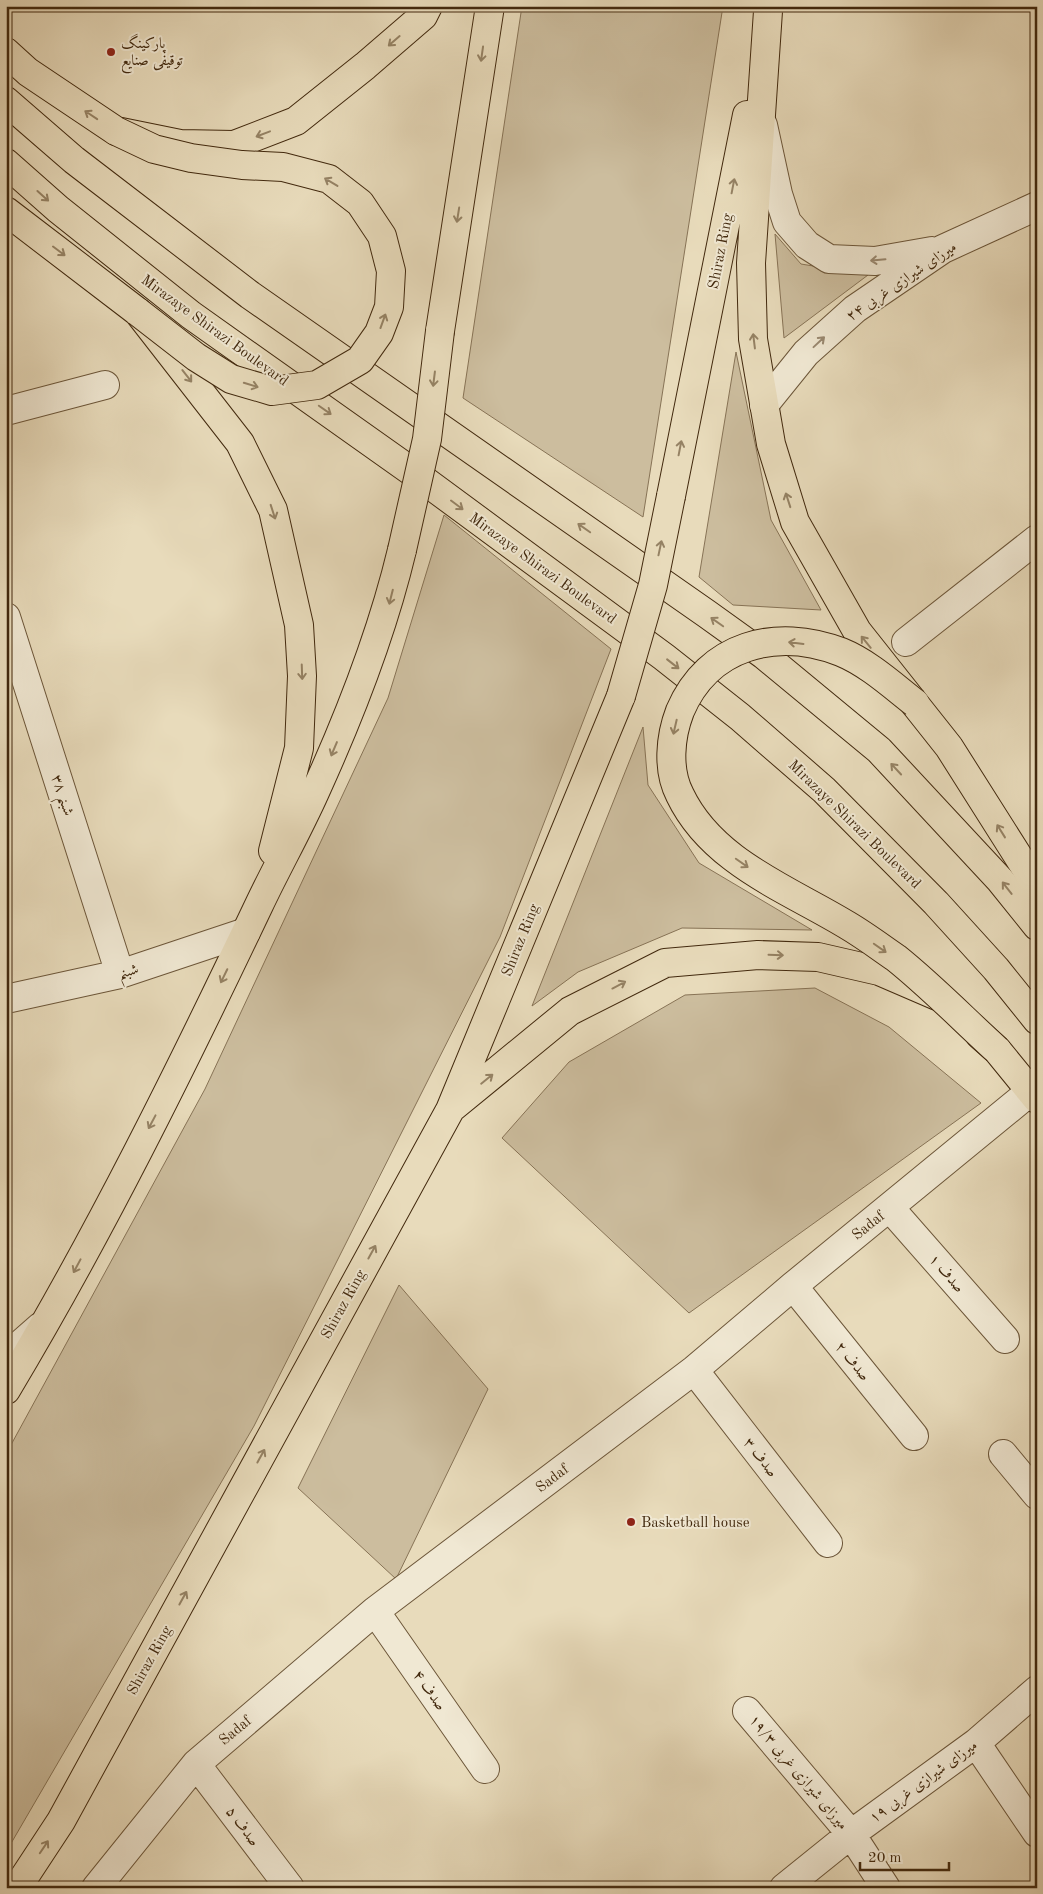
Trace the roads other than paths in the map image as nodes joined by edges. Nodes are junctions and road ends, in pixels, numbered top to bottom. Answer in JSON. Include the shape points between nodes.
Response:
{"nodes":[{"id":1,"x":428,"y":6,"type":"edge"},
{"id":2,"x":490,"y":6,"type":"edge"},
{"id":3,"x":769,"y":9,"type":"edge"},
{"id":4,"x":6,"y":52,"type":"edge"},
{"id":5,"x":6,"y":101,"type":"edge"},
{"id":6,"x":762,"y":119,"type":"junction"},
{"id":7,"x":116,"y":132,"type":"junction"},
{"id":8,"x":6,"y":163,"type":"edge"},
{"id":9,"x":1037,"y":206,"type":"edge"},
{"id":10,"x":6,"y":211,"type":"edge"},
{"id":11,"x":943,"y":249,"type":"junction"},
{"id":12,"x":138,"y":312,"type":"junction"},
{"id":13,"x":105,"y":385,"type":"dead end"},
{"id":14,"x":764,"y":405,"type":"junction"},
{"id":15,"x":6,"y":411,"type":"edge"},
{"id":16,"x":1037,"y":539,"type":"edge"},
{"id":17,"x":6,"y":617,"type":"edge"},
{"id":18,"x":906,"y":642,"type":"dead end"},
{"id":19,"x":915,"y":703,"type":"junction"},
{"id":20,"x":1037,"y":886,"type":"edge"},
{"id":21,"x":261,"y":901,"type":"junction"},
{"id":22,"x":1037,"y":926,"type":"edge"},
{"id":23,"x":246,"y":932,"type":"junction"},
{"id":24,"x":120,"y":974,"type":"junction"},
{"id":25,"x":6,"y":999,"type":"edge"},
{"id":26,"x":1037,"y":1020,"type":"edge"},
{"id":27,"x":997,"y":1050,"type":"junction"},
{"id":28,"x":1034,"y":1095,"type":"edge"},
{"id":29,"x":450,"y":1110,"type":"junction"},
{"id":30,"x":890,"y":1208,"type":"junction"},
{"id":31,"x":792,"y":1286,"type":"junction"},
{"id":32,"x":48,"y":1320,"type":"junction"},
{"id":33,"x":1005,"y":1339,"type":"dead end"},
{"id":34,"x":6,"y":1358,"type":"edge"},
{"id":35,"x":694,"y":1370,"type":"junction"},
{"id":36,"x":6,"y":1390,"type":"edge"},
{"id":37,"x":914,"y":1436,"type":"dead end"},
{"id":38,"x":1002,"y":1454,"type":"dead end"},
{"id":39,"x":1037,"y":1495,"type":"edge"},
{"id":40,"x":828,"y":1543,"type":"dead end"},
{"id":41,"x":375,"y":1611,"type":"junction"},
{"id":42,"x":1037,"y":1690,"type":"edge"},
{"id":43,"x":747,"y":1711,"type":"dead end"},
{"id":44,"x":976,"y":1742,"type":"junction"},
{"id":45,"x":196,"y":1764,"type":"junction"},
{"id":46,"x":485,"y":1769,"type":"dead end"},
{"id":47,"x":1032,"y":1825,"type":"edge"},
{"id":48,"x":851,"y":1834,"type":"junction"},
{"id":49,"x":17,"y":1888,"type":"edge"},
{"id":50,"x":96,"y":1888,"type":"edge"},
{"id":51,"x":290,"y":1888,"type":"edge"},
{"id":52,"x":784,"y":1888,"type":"edge"},
{"id":53,"x":886,"y":1888,"type":"edge"}],
"edges":[{"from":1,"to":7,"type":"main road","one_way":true,"via":[[423,16],[296,121],[234,145],[180,144]]},
{"from":2,"to":21,"type":"main road","one_way":true,"bridge":true,"via":[[440,331],[427,439],[388,608],[360,688],[315,792]]},
{"from":3,"to":6,"type":"main road"},
{"from":29,"to":3,"type":"main road","name":"Shiraz Ring","one_way":true,"bridge":true,"via":[[621,696],[653,585]]},
{"from":7,"to":4,"type":"main road","one_way":true,"via":[[28,72]]},
{"from":22,"to":5,"type":"main road","one_way":true,"via":[[1000,880],[879,750],[806,689],[707,614],[250,295],[74,160]]},
{"from":11,"to":6,"type":"street","one_way":true,"via":[[875,261],[829,259],[807,245],[787,222]]},
{"from":14,"to":6,"type":"main road","one_way":true,"via":[[753,339],[751,263]]},
{"from":12,"to":7,"type":"main road","one_way":true,"bridge":true,"via":[[196,357],[231,379],[272,391],[317,385],[360,360],[379,333],[389,307],[391,271],[382,236],[360,203],[329,179],[283,167],[191,158],[154,149]]},
{"from":8,"to":26,"type":"main road","name":"Mirazaye Shirazi Boulevard","one_way":true,"via":[[58,209],[191,315],[429,484],[740,717],[824,790],[936,903]]},
{"from":9,"to":11,"type":"street","name":"۲۴ میرزای شیرازی غربی"},
{"from":10,"to":12,"type":"main road","one_way":true},
{"from":14,"to":11,"type":"street","name":"۲۴ میرزای شیرازی غربی","one_way":true,"via":[[806,353],[855,309]]},
{"from":12,"to":21,"type":"main road","one_way":true,"via":[[240,443],[273,510],[292,589],[299,625],[302,676],[299,748]]},
{"from":13,"to":15,"type":"street"},
{"from":19,"to":14,"type":"main road","one_way":true,"via":[[857,631],[795,522],[770,444]]},
{"from":16,"to":18,"type":"street"},
{"from":17,"to":24,"type":"street","name":"شبنم ۳۸"},
{"from":20,"to":19,"type":"main road","one_way":true,"via":[[948,747]]},
{"from":19,"to":27,"type":"main road","one_way":true,"bridge":true,"via":[[874,671],[841,652],[787,642],[746,646],[727,655],[688,692],[674,727],[671,763],[679,794],[716,844],[897,959]]},
{"from":21,"to":23,"type":"main road"},
{"from":23,"to":24,"type":"street","name":"شبنم"},
{"from":23,"to":32,"type":"main road","one_way":true,"via":[[160,1107]]},
{"from":24,"to":25,"type":"street","name":"شبنم"},
{"from":27,"to":28,"type":"main road"},
{"from":29,"to":27,"type":"main road","one_way":true,"via":[[570,1011],[665,963],[758,955],[818,957],[878,971],[938,997]]},
{"from":28,"to":30,"type":"street","name":"Sadaf"},
{"from":49,"to":29,"type":"main road","name":"Shiraz Ring","one_way":true,"via":[[61,1821]]},
{"from":30,"to":31,"type":"street","name":"Sadaf"},
{"from":30,"to":33,"type":"street","name":"۱ صدف"},
{"from":31,"to":35,"type":"street","name":"Sadaf"},
{"from":31,"to":37,"type":"street","name":"۲ صدف"},
{"from":32,"to":34,"type":"street"},
{"from":32,"to":36,"type":"main road"},
{"from":35,"to":40,"type":"street","name":"صدف ۳"},
{"from":35,"to":41,"type":"street","name":"Sadaf"},
{"from":38,"to":39,"type":"street"},
{"from":41,"to":45,"type":"street","name":"Sadaf"},
{"from":41,"to":46,"type":"street","name":"۴ صدف"},
{"from":42,"to":44,"type":"street","name":"۱۹ میرزای شیرازی غربی"},
{"from":43,"to":48,"type":"street","name":"۱۹/۳ میرزای شیرازی غربی"},
{"from":44,"to":47,"type":"street"},
{"from":44,"to":48,"type":"street","name":"۱۹ میرزای شیرازی غربی"},
{"from":45,"to":50,"type":"street","name":"Sadaf"},
{"from":45,"to":51,"type":"street","name":"۵ صدف"},
{"from":48,"to":52,"type":"street","name":"۱۹ میرزای شیرازی غربی"},
{"from":48,"to":53,"type":"street","name":"۱۹/۳ میرزای شیرازی غربی"}]}
